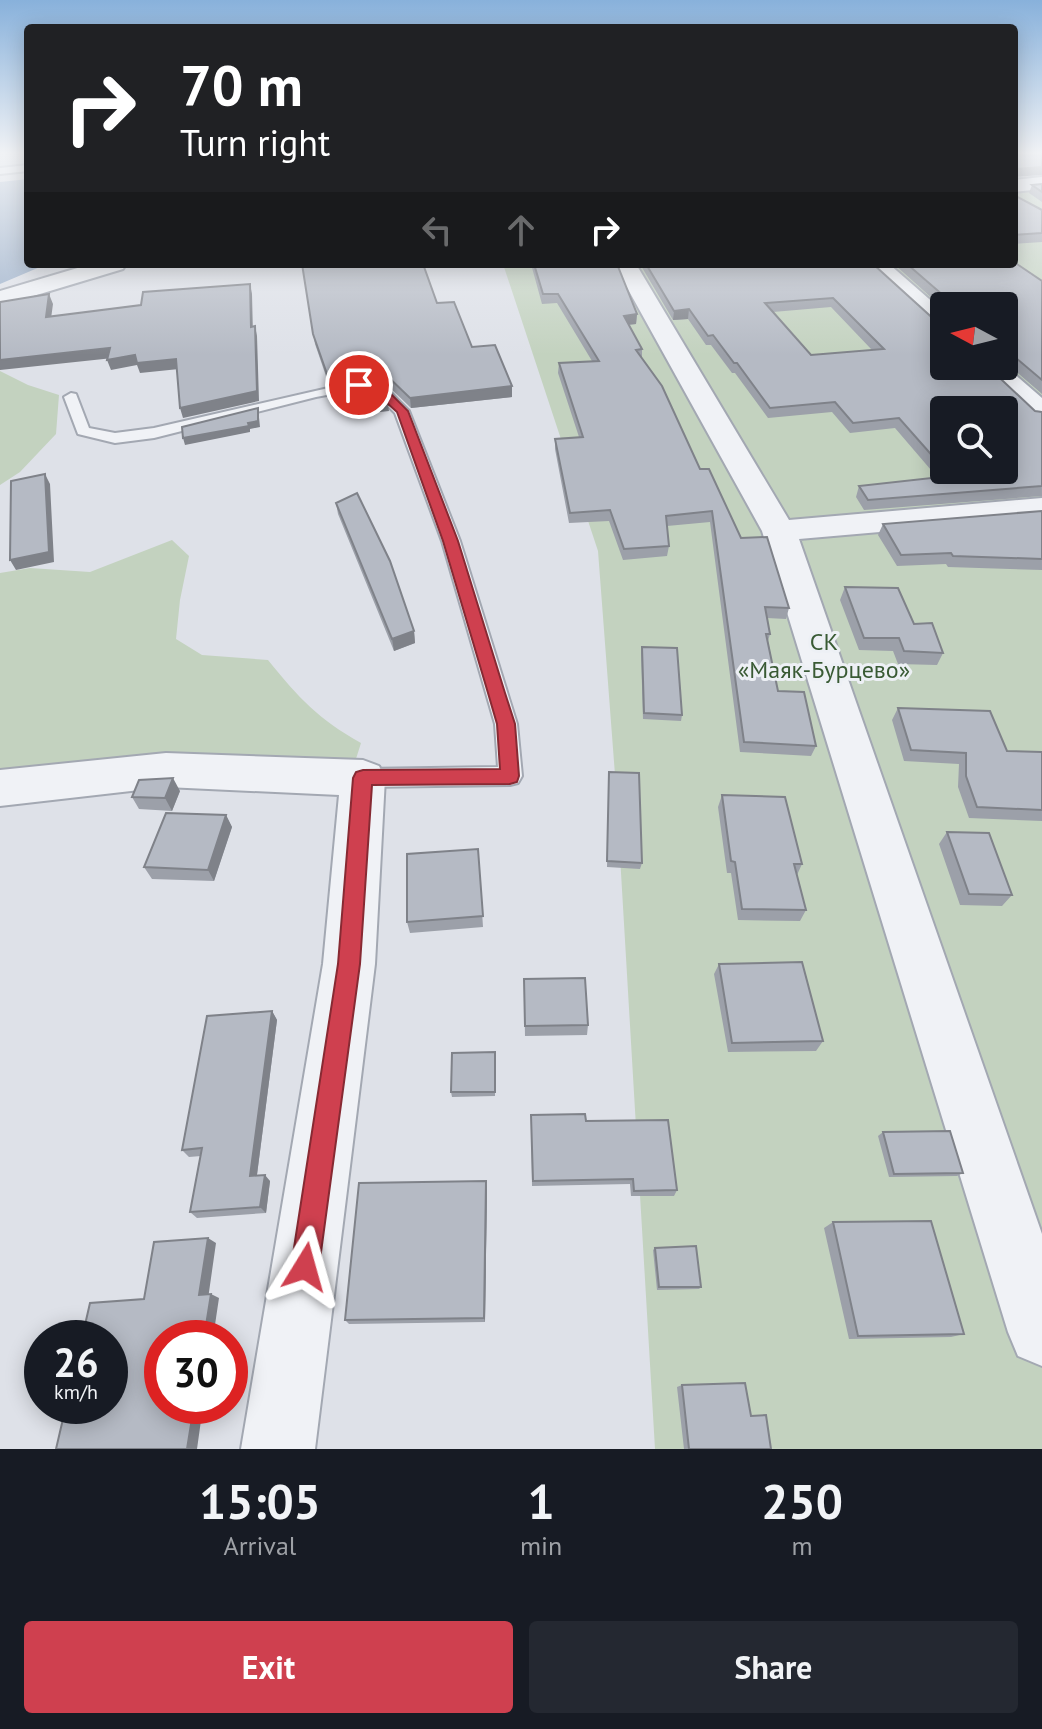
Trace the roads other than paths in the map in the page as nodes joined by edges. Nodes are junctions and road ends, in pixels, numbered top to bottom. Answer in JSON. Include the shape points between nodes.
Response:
{"nodes":[{"id":1,"x":102,"y":268,"type":"edge"},
{"id":2,"x":627,"y":268,"type":"edge"},
{"id":3,"x":880,"y":268,"type":"edge"},
{"id":4,"x":0,"y":299,"type":"edge"},
{"id":5,"x":930,"y":312,"type":"edge"},
{"id":6,"x":1005,"y":380,"type":"edge"},
{"id":7,"x":71,"y":397,"type":"dead end"},
{"id":8,"x":1042,"y":413,"type":"edge"},
{"id":9,"x":1042,"y":508,"type":"edge"},
{"id":10,"x":779,"y":531,"type":"junction"},
{"id":11,"x":363,"y":778,"type":"junction"},
{"id":12,"x":0,"y":788,"type":"edge"},
{"id":13,"x":1042,"y":1332,"type":"edge"},
{"id":14,"x":278,"y":1449,"type":"edge"}],
"edges":[{"from":1,"to":4,"type":"street"},
{"from":2,"to":10,"type":"street"},
{"from":3,"to":5,"type":"street"},
{"from":6,"to":8,"type":"street"},
{"from":7,"to":11,"type":"lane","via":[[83,431],[115,438],[199,424],[359,385],[379,389],[402,411],[451,541],[497,693],[506,724],[510,776]]},
{"from":9,"to":10,"type":"street"},
{"from":10,"to":13,"type":"street"},
{"from":11,"to":12,"type":"street","via":[[166,770]]},
{"from":11,"to":14,"type":"street","via":[[349,964]]}]}
